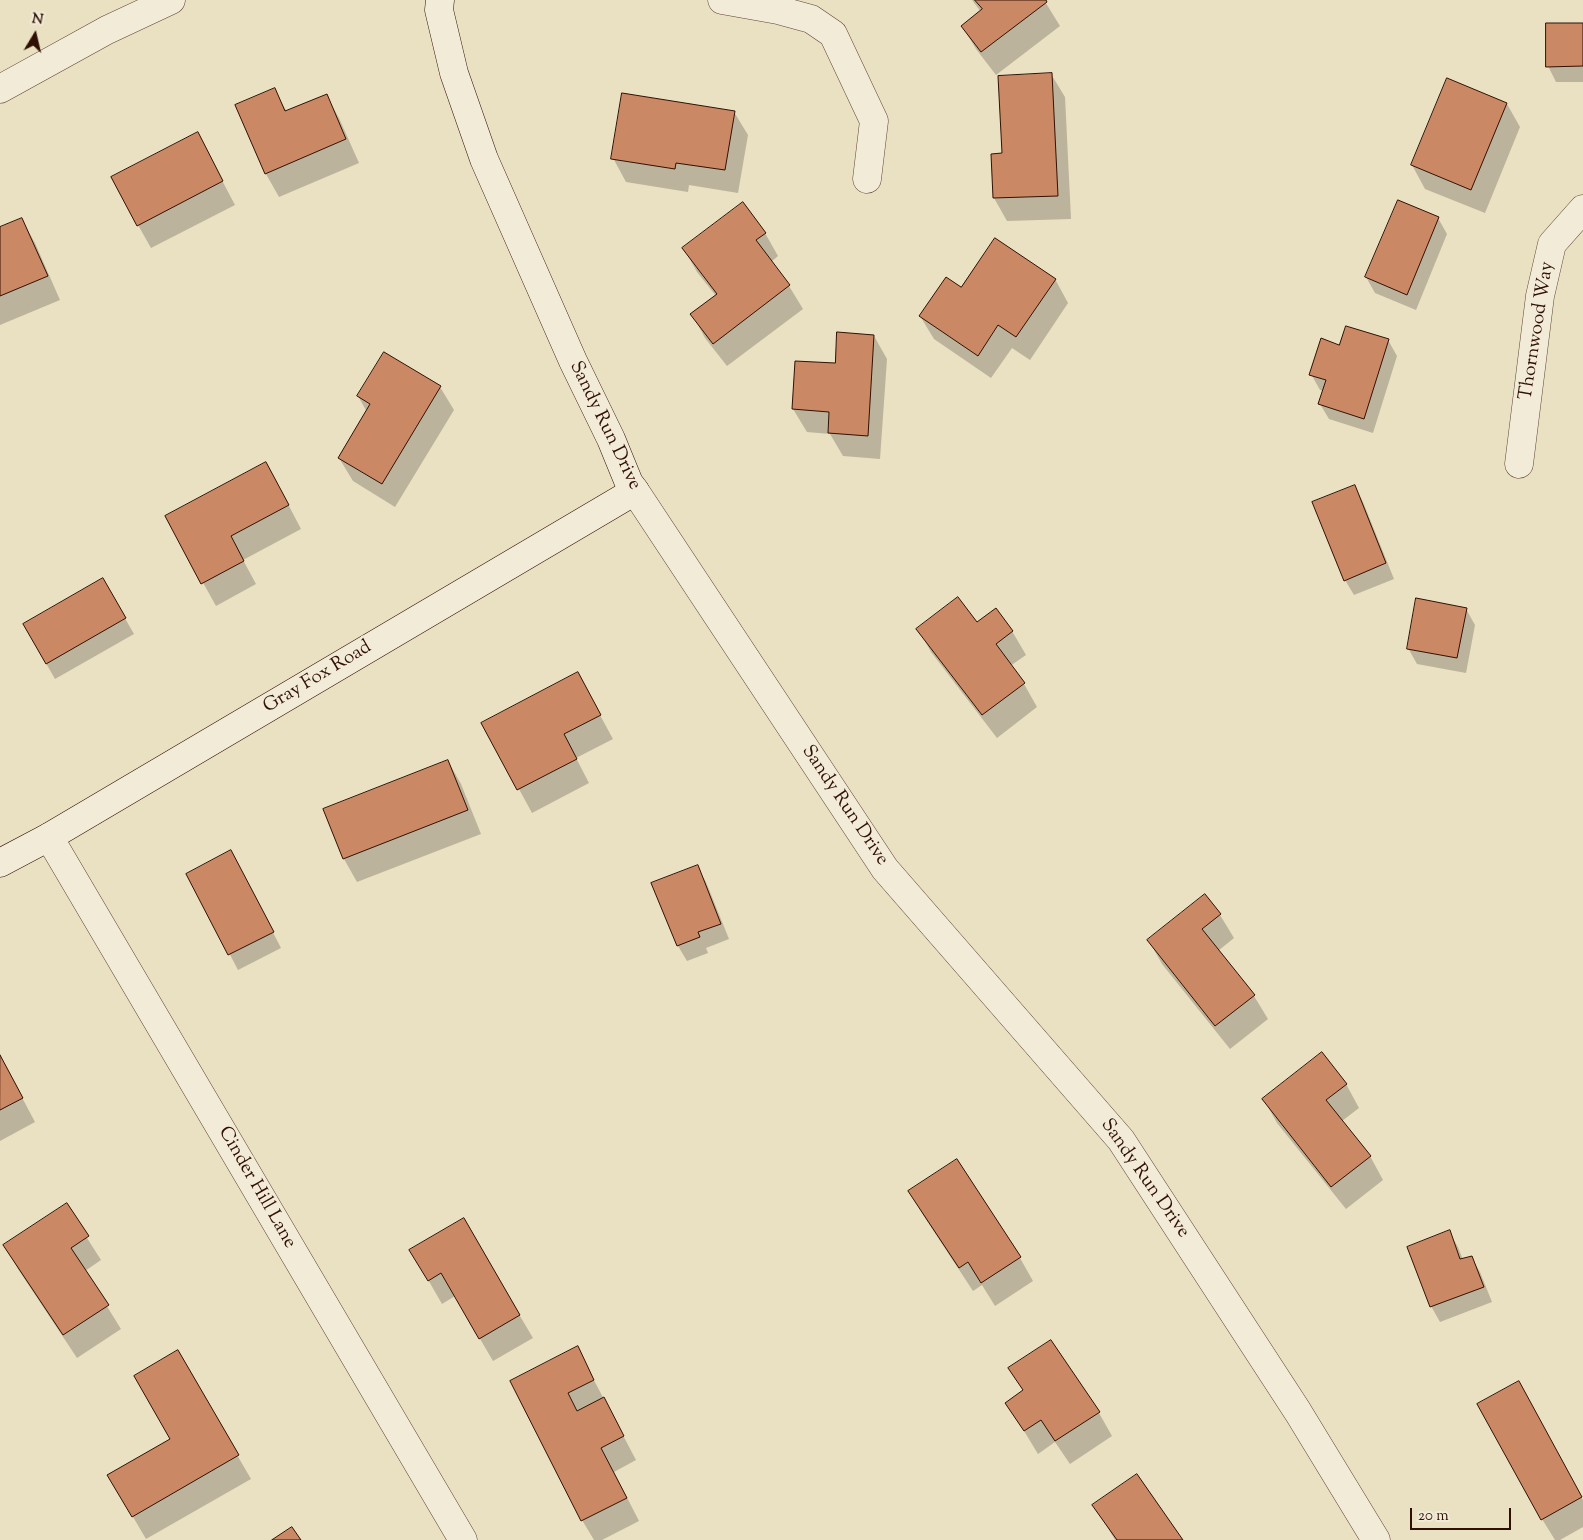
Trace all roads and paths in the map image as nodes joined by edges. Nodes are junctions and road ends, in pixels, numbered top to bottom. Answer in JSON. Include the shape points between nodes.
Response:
{"nodes":[{"id":1,"x":171,"y":0,"type":"edge"},
{"id":2,"x":440,"y":0,"type":"edge"},
{"id":3,"x":722,"y":0,"type":"edge"},
{"id":4,"x":0,"y":89,"type":"edge"},
{"id":5,"x":867,"y":178,"type":"dead end"},
{"id":6,"x":1583,"y":209,"type":"edge"},
{"id":7,"x":1519,"y":464,"type":"dead end"},
{"id":8,"x":635,"y":491,"type":"junction"},
{"id":9,"x":49,"y":836,"type":"junction"},
{"id":10,"x":0,"y":863,"type":"edge"},
{"id":11,"x":463,"y":1540,"type":"edge"},
{"id":12,"x":1376,"y":1540,"type":"edge"}],
"edges":[{"from":1,"to":4,"type":"street","via":[[107,30]]},
{"from":2,"to":8,"type":"street","name":"Sandy Run Drive","via":[[438,10],[454,73],[484,160]]},
{"from":3,"to":5,"type":"street","via":[[811,19],[833,34],[874,121]]},
{"from":6,"to":7,"type":"street","name":"Thornwood Way","via":[[1552,244],[1540,296]]},
{"from":8,"to":9,"type":"street","name":"Gray Fox Road"},
{"from":8,"to":12,"type":"street","name":"Sandy Run Drive","via":[[885,869],[1121,1140],[1293,1404]]},
{"from":9,"to":10,"type":"street","name":"Gray Fox Road"},
{"from":9,"to":11,"type":"street","name":"Cinder Hill Lane"}]}
